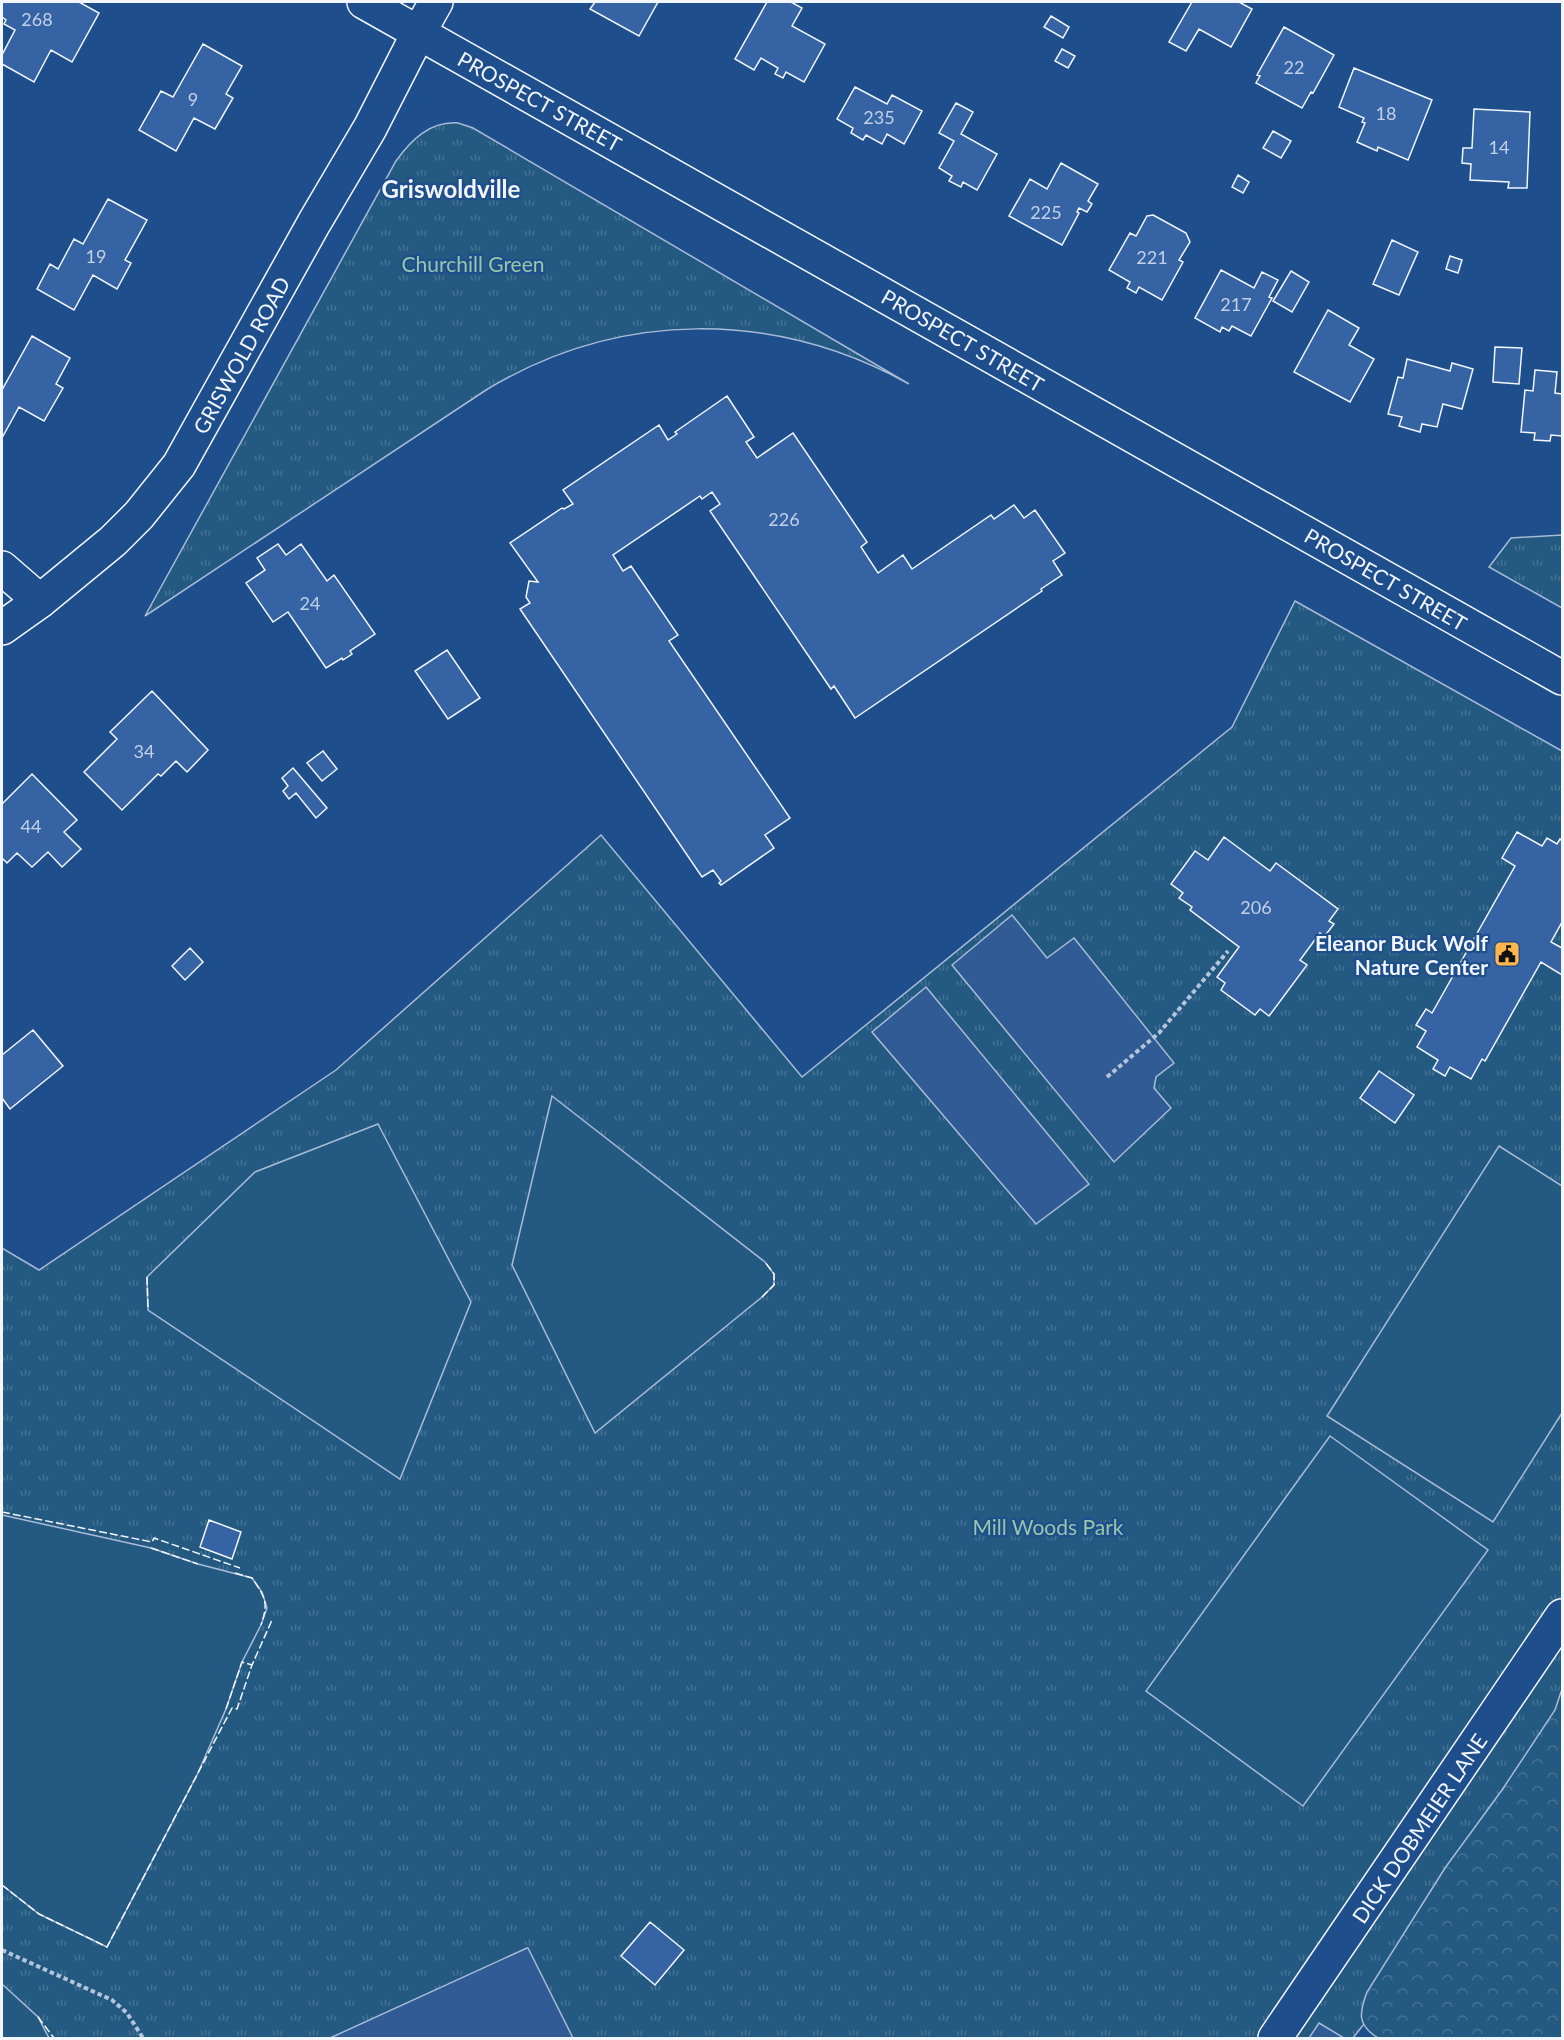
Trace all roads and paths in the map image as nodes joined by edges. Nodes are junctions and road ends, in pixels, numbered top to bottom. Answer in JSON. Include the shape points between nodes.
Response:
{"nodes":[{"id":1,"x":364,"y":2,"type":"edge"},
{"id":2,"x":436,"y":2,"type":"edge"},
{"id":3,"x":419,"y":32,"type":"junction"},
{"id":4,"x":2,"y":568,"type":"edge"},
{"id":5,"x":40,"y":601,"type":"junction"},
{"id":6,"x":2,"y":627,"type":"edge"},
{"id":7,"x":1563,"y":678,"type":"edge"},
{"id":8,"x":1228,"y":951,"type":"dead end"},
{"id":9,"x":1107,"y":1077,"type":"dead end"},
{"id":10,"x":1563,"y":1616,"type":"edge"},
{"id":11,"x":2,"y":1950,"type":"edge"},
{"id":12,"x":143,"y":2038,"type":"edge"},
{"id":13,"x":1275,"y":2038,"type":"edge"}],
"edges":[{"from":1,"to":3,"type":"main road","name":"PROSPECT STREET"},
{"from":2,"to":3,"type":"main road","name":"GRISWOLD ROAD"},
{"from":3,"to":5,"type":"main road","name":"GRISWOLD ROAD","via":[[370,128],[179,465],[133,522]]},
{"from":3,"to":7,"type":"main road","name":"PROSPECT STREET"},
{"from":4,"to":5,"type":"main road"},
{"from":5,"to":6,"type":"main road","name":"GRISWOLD ROAD"},
{"from":8,"to":9,"type":"path","via":[[1159,1033]]},
{"from":10,"to":13,"type":"main road","name":"DICK DOBMEIER LANE"},
{"from":11,"to":12,"type":"path","via":[[112,2000],[127,2013]]}]}
